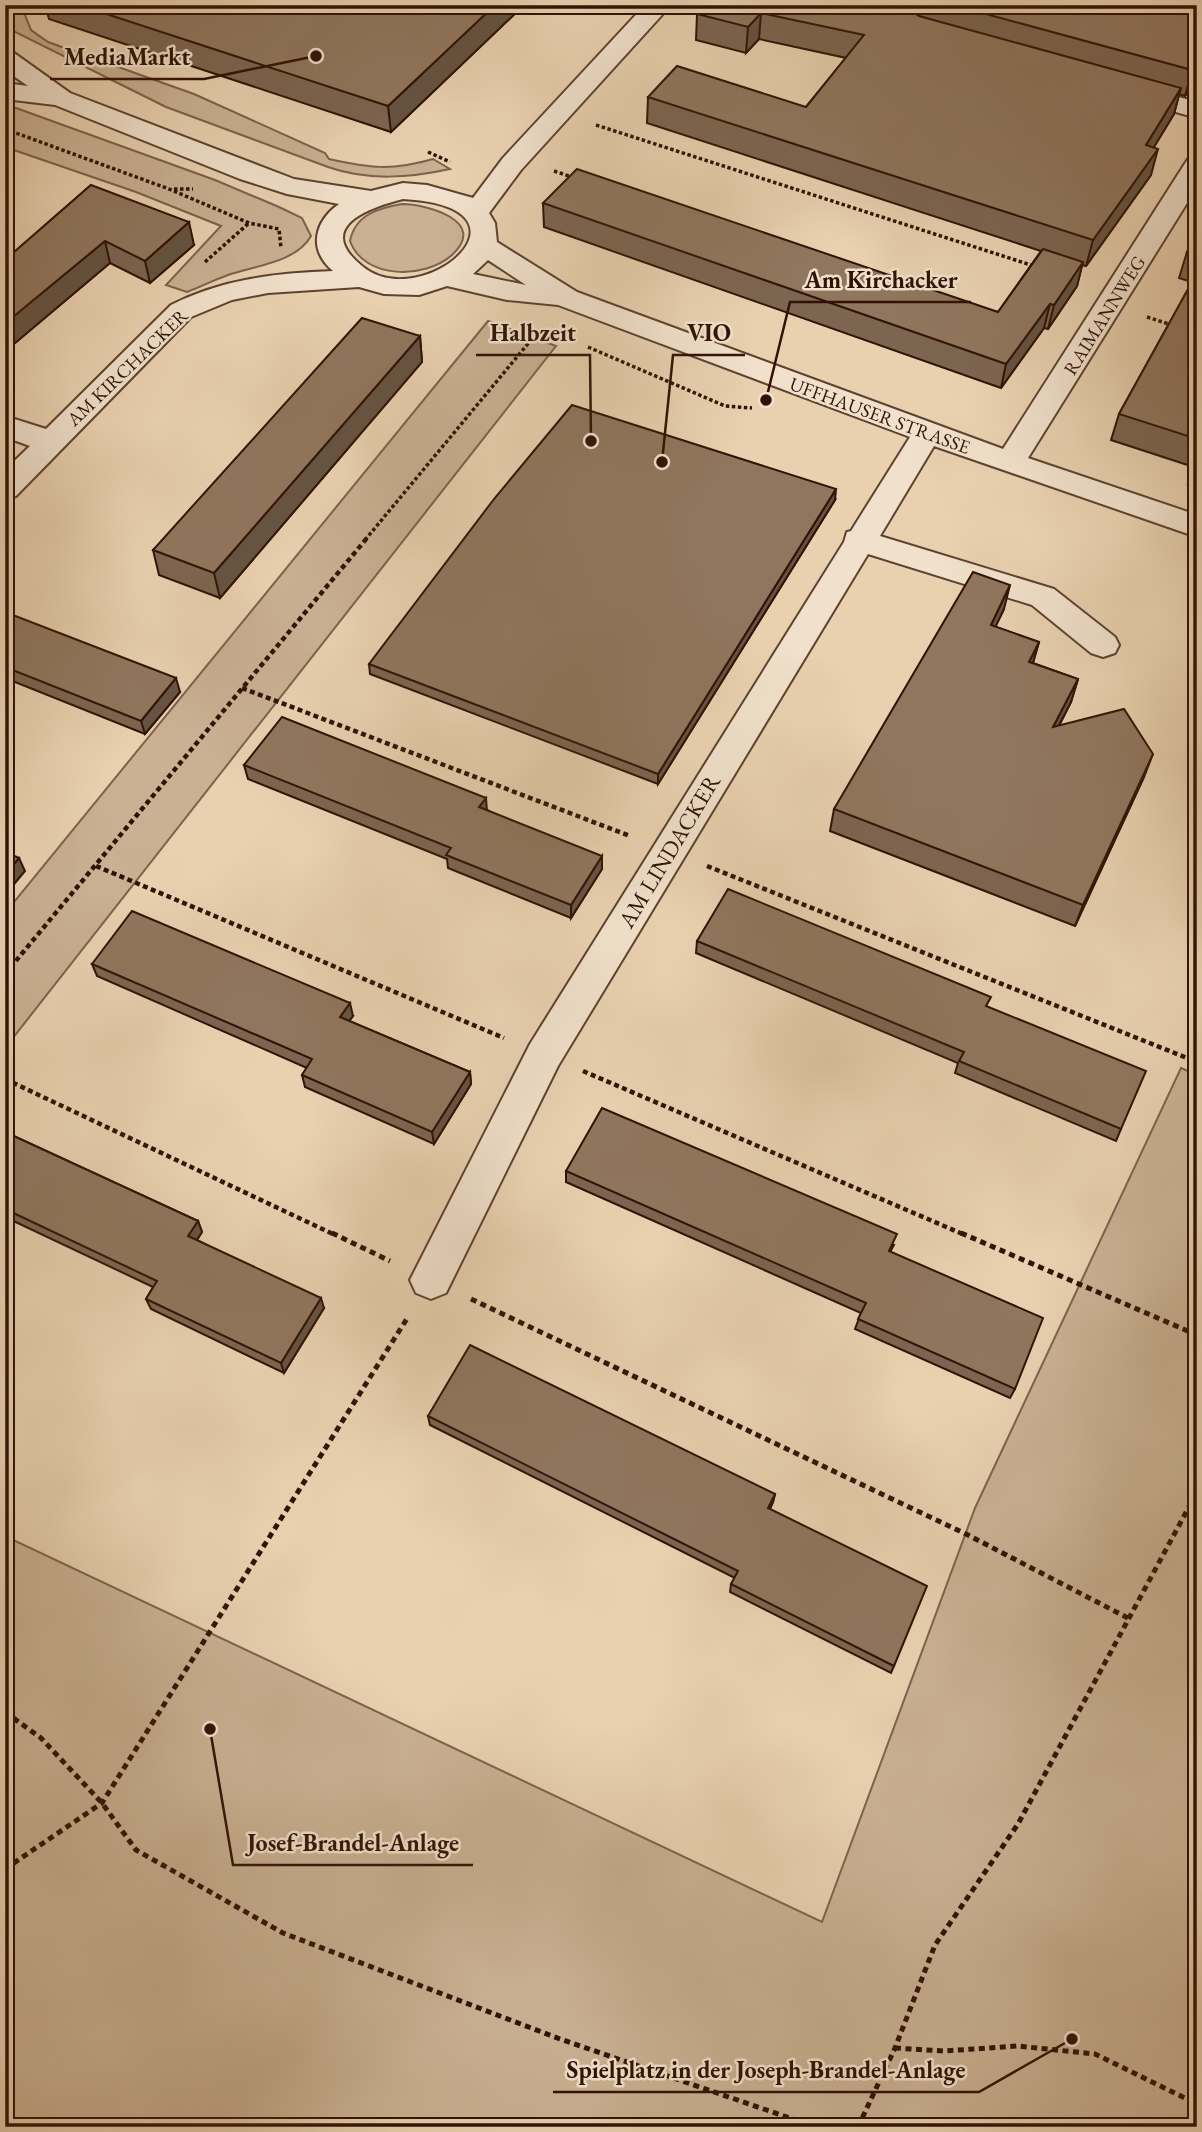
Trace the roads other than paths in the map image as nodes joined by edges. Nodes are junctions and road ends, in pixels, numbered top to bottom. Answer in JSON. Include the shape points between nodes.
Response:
{"nodes":[{"id":1,"x":659,"y":5,"type":"edge"},
{"id":2,"x":5,"y":58,"type":"edge"},
{"id":3,"x":1109,"y":86,"type":"edge"},
{"id":4,"x":5,"y":91,"type":"edge"},
{"id":5,"x":61,"y":99,"type":"junction"},
{"id":6,"x":1197,"y":110,"type":"edge"},
{"id":7,"x":514,"y":161,"type":"junction"},
{"id":8,"x":1197,"y":165,"type":"edge"},
{"id":9,"x":237,"y":170,"type":"junction"},
{"id":10,"x":440,"y":195,"type":"junction"},
{"id":11,"x":366,"y":198,"type":"junction"},
{"id":12,"x":1187,"y":201,"type":"edge"},
{"id":13,"x":475,"y":214,"type":"junction"},
{"id":14,"x":330,"y":238,"type":"junction"},
{"id":15,"x":483,"y":245,"type":"junction"},
{"id":16,"x":448,"y":277,"type":"junction"},
{"id":17,"x":359,"y":278,"type":"junction"},
{"id":18,"x":248,"y":285,"type":"junction"},
{"id":19,"x":567,"y":298,"type":"junction"},
{"id":20,"x":5,"y":426,"type":"edge"},
{"id":21,"x":927,"y":433,"type":"junction"},
{"id":22,"x":51,"y":442,"type":"junction"},
{"id":23,"x":1010,"y":463,"type":"junction"},
{"id":24,"x":5,"y":489,"type":"edge"},
{"id":25,"x":1197,"y":526,"type":"edge"},
{"id":26,"x":858,"y":540,"type":"junction"},
{"id":27,"x":1103,"y":645,"type":"dead end"},
{"id":28,"x":431,"y":1280,"type":"road end"}],
"edges":[{"from":1,"to":7,"type":"street"},
{"from":2,"to":5,"type":"street","name":"UFFHAUSER STRASSE"},
{"from":3,"to":6,"type":"street"},
{"from":4,"to":5,"type":"street","name":"UFFHAUSER STRASSE"},
{"from":5,"to":9,"type":"street","name":"UFFHAUSER STRASSE"},
{"from":7,"to":10,"type":"street"},
{"from":7,"to":13,"type":"street"},
{"from":8,"to":12,"type":"street","name":"RAIMANNWEG"},
{"from":9,"to":11,"type":"street","name":"UFFHAUSER STRASSE","via":[[319,194]]},
{"from":9,"to":14,"type":"street","name":"UFFHAUSER STRASSE","via":[[316,215]]},
{"from":10,"to":11,"type":"street","name":"UFFHAUSER STRASSE","via":[[403,191]]},
{"from":10,"to":13,"type":"street","name":"UFFHAUSER STRASSE","via":[[461,202]]},
{"from":11,"to":14,"type":"street","name":"UFFHAUSER STRASSE","via":[[345,210]]},
{"from":12,"to":23,"type":"street","name":"RAIMANNWEG","via":[[1110,304]]},
{"from":13,"to":15,"type":"street","via":[[483,229]]},
{"from":14,"to":17,"type":"street","name":"UFFHAUSER STRASSE","via":[[334,260]]},
{"from":14,"to":18,"type":"street","name":"AM KIRCHACKER"},
{"from":15,"to":16,"type":"street","name":"UFFHAUSER STRASSE","via":[[470,263]]},
{"from":15,"to":19,"type":"street","name":"UFFHAUSER STRASSE"},
{"from":16,"to":17,"type":"street","name":"UFFHAUSER STRASSE","via":[[398,286]]},
{"from":16,"to":19,"type":"street","name":"UFFHAUSER STRASSE","via":[[507,291]]},
{"from":17,"to":18,"type":"street","name":"AM KIRCHACKER"},
{"from":18,"to":22,"type":"street","name":"AM KIRCHACKER","via":[[199,300],[181,311]]},
{"from":19,"to":21,"type":"street","name":"UFFHAUSER STRASSE"},
{"from":20,"to":22,"type":"street","name":"AM KIRCHACKER"},
{"from":21,"to":23,"type":"street","name":"UFFHAUSER STRASSE"},
{"from":21,"to":26,"type":"street","name":"AM LINDACKER"},
{"from":22,"to":24,"type":"street","name":"AM KIRCHACKER"},
{"from":23,"to":25,"type":"street","name":"UFFHAUSER STRASSE"},
{"from":26,"to":27,"type":"street","via":[[1043,597]]},
{"from":26,"to":28,"type":"street","name":"AM LINDACKER","via":[[544,1055]]}]}
